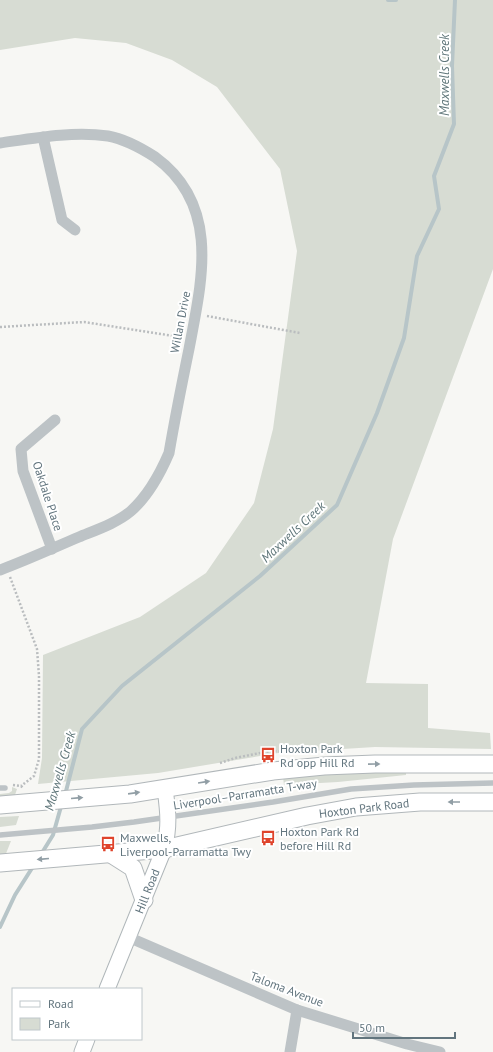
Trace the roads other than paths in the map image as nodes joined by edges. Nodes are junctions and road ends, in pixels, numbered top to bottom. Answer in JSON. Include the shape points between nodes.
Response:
{"nodes":[{"id":1,"x":43,"y":137,"type":"junction"},
{"id":2,"x":0,"y":143,"type":"edge"},
{"id":3,"x":75,"y":230,"type":"dead end"},
{"id":4,"x":56,"y":420,"type":"dead end"},
{"id":5,"x":52,"y":549,"type":"junction"},
{"id":6,"x":3,"y":568,"type":"edge"},
{"id":7,"x":493,"y":764,"type":"edge"},
{"id":8,"x":493,"y":783,"type":"edge"},
{"id":9,"x":165,"y":788,"type":"junction"},
{"id":10,"x":493,"y":802,"type":"edge"},
{"id":11,"x":0,"y":805,"type":"edge"},
{"id":12,"x":168,"y":817,"type":"junction"},
{"id":13,"x":0,"y":835,"type":"edge"},
{"id":14,"x":164,"y":849,"type":"junction"},
{"id":15,"x":111,"y":854,"type":"junction"},
{"id":16,"x":1,"y":863,"type":"edge"},
{"id":17,"x":144,"y":900,"type":"junction"},
{"id":18,"x":128,"y":937,"type":"junction"},
{"id":19,"x":108,"y":988,"type":"edge"},
{"id":20,"x":297,"y":1010,"type":"junction"},
{"id":21,"x":87,"y":1040,"type":"edge"},
{"id":22,"x":82,"y":1052,"type":"edge"},
{"id":23,"x":290,"y":1052,"type":"edge"},
{"id":24,"x":440,"y":1052,"type":"edge"}],
"edges":[{"from":1,"to":2,"type":"street","name":"Willan Drive"},
{"from":1,"to":3,"type":"street","via":[[62,220]]},
{"from":1,"to":5,"type":"street","name":"Willan Drive","via":[[88,134],[110,136],[148,152],[166,166],[182,184],[193,204],[203,250],[196,314],[169,453],[162,470],[143,499],[130,512],[110,524]]},
{"from":4,"to":5,"type":"street","name":"Oakdale Place","via":[[21,449],[23,471]]},
{"from":5,"to":6,"type":"street","name":"Willan Drive"},
{"from":9,"to":7,"type":"main road","one_way":true,"via":[[273,771],[324,766]]},
{"from":8,"to":12,"type":"lane","name":"Liverpool–Parramatta T-way","via":[[351,789]]},
{"from":11,"to":9,"type":"main road","one_way":true,"via":[[22,794],[103,796]]},
{"from":9,"to":12,"type":"main road","name":"Hill Road"},
{"from":10,"to":14,"type":"main road","name":"Hoxton Park Road","one_way":true,"via":[[420,802],[356,807]]},
{"from":12,"to":13,"type":"lane","name":"Liverpool–Parramatta T-way"},
{"from":12,"to":14,"type":"main road","name":"Hill Road"},
{"from":14,"to":15,"type":"main road","name":"Hoxton Park Road"},
{"from":14,"to":17,"type":"main road","name":"Hill Road"},
{"from":15,"to":16,"type":"main road","name":"Hoxton Park Road","one_way":true},
{"from":15,"to":17,"type":"main road","via":[[133,868]]},
{"from":17,"to":18,"type":"main road","name":"Hill Road"},
{"from":18,"to":19,"type":"main road","name":"Hill Road"},
{"from":18,"to":20,"type":"street","name":"Taloma Avenue"},
{"from":20,"to":23,"type":"street"},
{"from":20,"to":24,"type":"street","name":"Taloma Avenue"},
{"from":21,"to":22,"type":"main road"}]}
